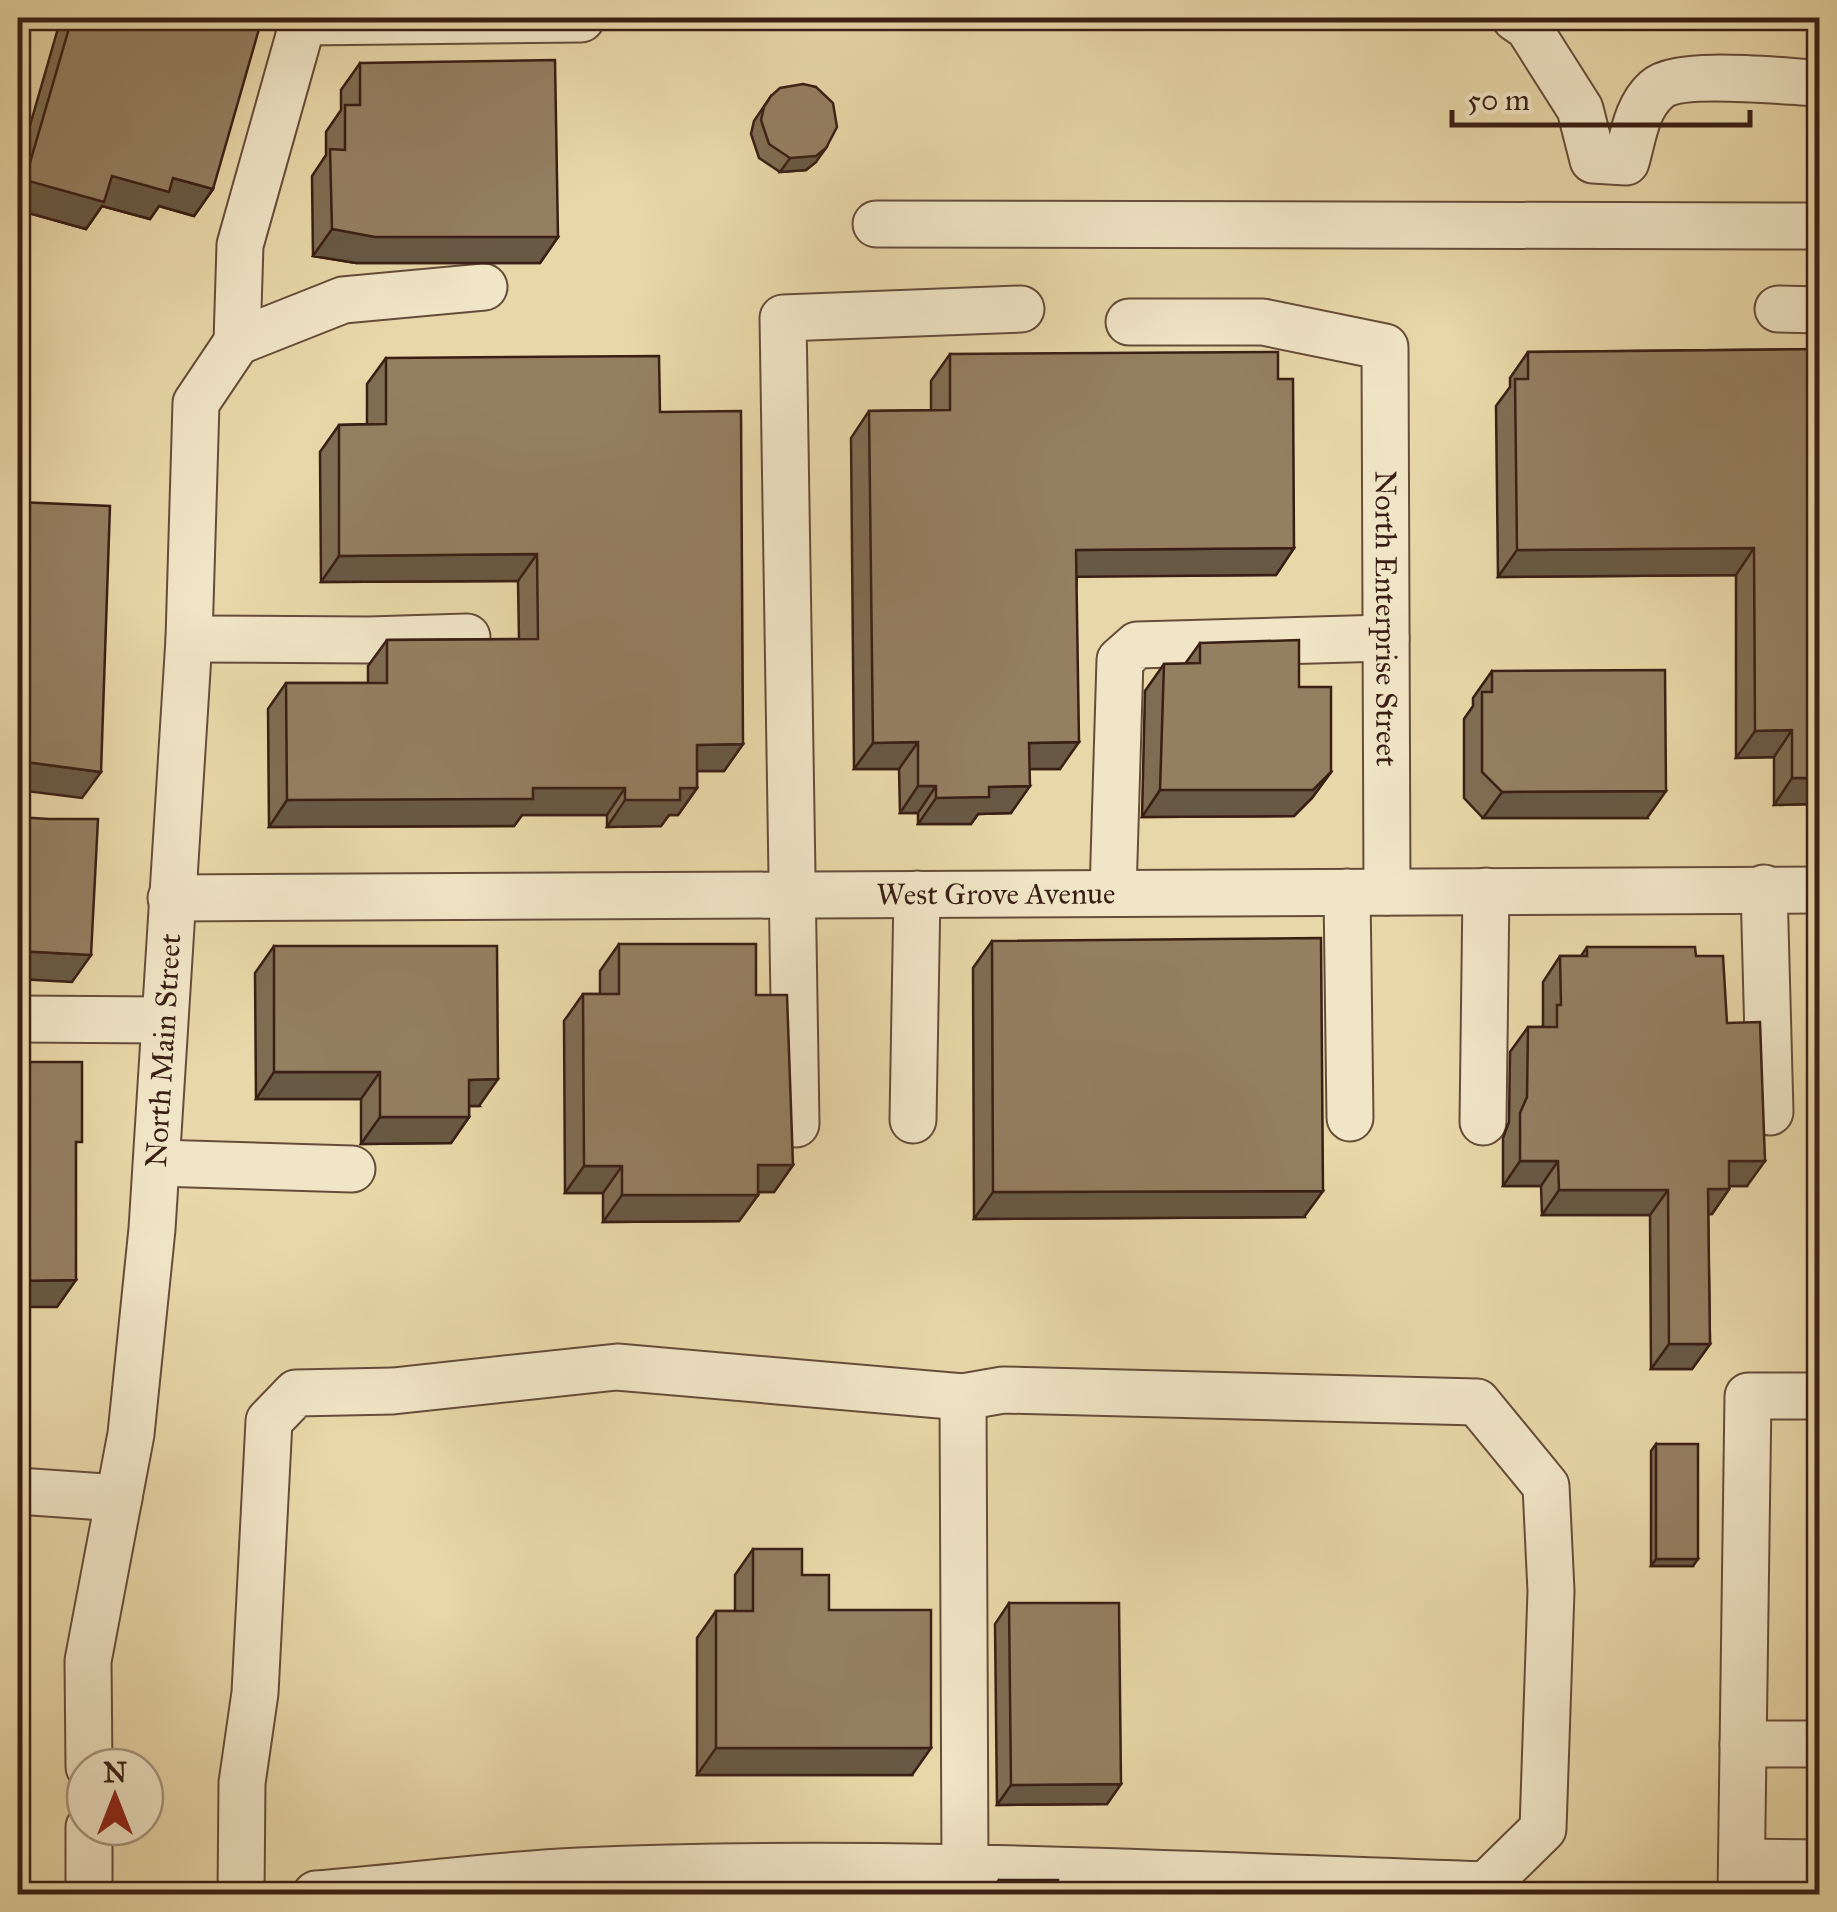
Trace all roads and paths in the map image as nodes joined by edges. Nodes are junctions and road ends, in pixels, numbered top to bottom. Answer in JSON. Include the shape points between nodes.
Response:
{"nodes":[{"id":1,"x":1516,"y":18,"type":"edge"},
{"id":2,"x":581,"y":19,"type":"edge"},
{"id":3,"x":304,"y":20,"type":"edge"},
{"id":4,"x":1820,"y":83,"type":"edge"},
{"id":5,"x":876,"y":224,"type":"dead end"},
{"id":6,"x":1820,"y":226,"type":"edge"},
{"id":7,"x":484,"y":287,"type":"dead end"},
{"id":8,"x":1021,"y":309,"type":"dead end"},
{"id":9,"x":1129,"y":322,"type":"dead end"},
{"id":10,"x":237,"y":342,"type":"junction"},
{"id":11,"x":467,"y":636,"type":"edge"},
{"id":12,"x":189,"y":638,"type":"junction"},
{"id":13,"x":1386,"y":638,"type":"junction"},
{"id":14,"x":1764,"y":888,"type":"junction"},
{"id":15,"x":1820,"y":890,"type":"edge"},
{"id":16,"x":1486,"y":891,"type":"junction"},
{"id":17,"x":1367,"y":892,"type":"junction"},
{"id":18,"x":1113,"y":893,"type":"junction"},
{"id":19,"x":917,"y":894,"type":"junction"},
{"id":20,"x":791,"y":895,"type":"junction"},
{"id":21,"x":171,"y":898,"type":"junction"},
{"id":22,"x":18,"y":1019,"type":"edge"},
{"id":23,"x":164,"y":1020,"type":"junction"},
{"id":24,"x":1770,"y":1112,"type":"dead end"},
{"id":25,"x":1350,"y":1118,"type":"dead end"},
{"id":26,"x":914,"y":1120,"type":"dead end"},
{"id":27,"x":1483,"y":1122,"type":"dead end"},
{"id":28,"x":796,"y":1124,"type":"edge"},
{"id":29,"x":157,"y":1163,"type":"junction"},
{"id":30,"x":352,"y":1169,"type":"dead end"},
{"id":31,"x":1820,"y":1396,"type":"edge"},
{"id":32,"x":963,"y":1397,"type":"junction"},
{"id":33,"x":18,"y":1491,"type":"edge"},
{"id":34,"x":119,"y":1498,"type":"junction"},
{"id":35,"x":1743,"y":1744,"type":"junction"},
{"id":36,"x":1820,"y":1744,"type":"edge"},
{"id":37,"x":89,"y":1747,"type":"edge"},
{"id":38,"x":89,"y":1847,"type":"edge"},
{"id":39,"x":1820,"y":1863,"type":"edge"},
{"id":40,"x":965,"y":1868,"type":"junction"},
{"id":41,"x":1742,"y":1878,"type":"edge"},
{"id":42,"x":374,"y":1892,"type":"edge"},
{"id":43,"x":90,"y":1894,"type":"edge"},
{"id":44,"x":241,"y":1894,"type":"edge"},
{"id":45,"x":316,"y":1894,"type":"edge"}],
"edges":[{"from":1,"to":4,"type":"street","via":[[1580,109],[1593,160],[1626,162],[1641,109],[1658,87],[1698,78]]},
{"from":2,"to":3,"type":"street"},
{"from":3,"to":10,"type":"street","via":[[240,245]]},
{"from":5,"to":6,"type":"street"},
{"from":7,"to":10,"type":"street","via":[[343,300]]},
{"from":8,"to":20,"type":"street","via":[[783,318]]},
{"from":9,"to":13,"type":"street","name":"North Enterprise Street","via":[[1263,322],[1385,346]]},
{"from":10,"to":12,"type":"street","name":"North Main Street","via":[[196,403]]},
{"from":11,"to":12,"type":"street"},
{"from":12,"to":21,"type":"street","name":"North Main Street"},
{"from":13,"to":17,"type":"street","name":"North Enterprise Street"},
{"from":13,"to":18,"type":"street","via":[[1137,644],[1120,660]]},
{"from":14,"to":15,"type":"street","name":"West Grove Avenue"},
{"from":14,"to":16,"type":"street","name":"West Grove Avenue"},
{"from":14,"to":24,"type":"street"},
{"from":16,"to":17,"type":"street","name":"West Grove Avenue"},
{"from":16,"to":27,"type":"street"},
{"from":17,"to":18,"type":"street","name":"West Grove Avenue"},
{"from":17,"to":25,"type":"street","name":"North Enterprise Street"},
{"from":18,"to":19,"type":"street","name":"West Grove Avenue"},
{"from":19,"to":20,"type":"street","name":"West Grove Avenue"},
{"from":19,"to":26,"type":"street"},
{"from":20,"to":21,"type":"street","name":"West Grove Avenue"},
{"from":20,"to":28,"type":"street"},
{"from":21,"to":23,"type":"street","name":"North Main Street"},
{"from":22,"to":23,"type":"street"},
{"from":23,"to":29,"type":"street","name":"North Main Street"},
{"from":29,"to":30,"type":"street"},
{"from":29,"to":34,"type":"street","name":"North Main Street"},
{"from":31,"to":35,"type":"street","via":[[1748,1396]]},
{"from":32,"to":40,"type":"street"},
{"from":32,"to":40,"type":"street","via":[[1003,1390],[1477,1402],[1546,1486],[1552,1591],[1542,1828],[1486,1885]]},
{"from":32,"to":44,"type":"street","via":[[617,1367],[393,1391],[296,1393],[269,1421],[255,1693],[242,1783]]},
{"from":33,"to":34,"type":"street"},
{"from":34,"to":37,"type":"street","name":"North Main Street","via":[[88,1661]]},
{"from":35,"to":36,"type":"street"},
{"from":35,"to":41,"type":"street"},
{"from":38,"to":43,"type":"street"},
{"from":39,"to":41,"type":"street"},
{"from":40,"to":42,"type":"street","via":[[578,1872]]},
{"from":42,"to":45,"type":"street"}]}
